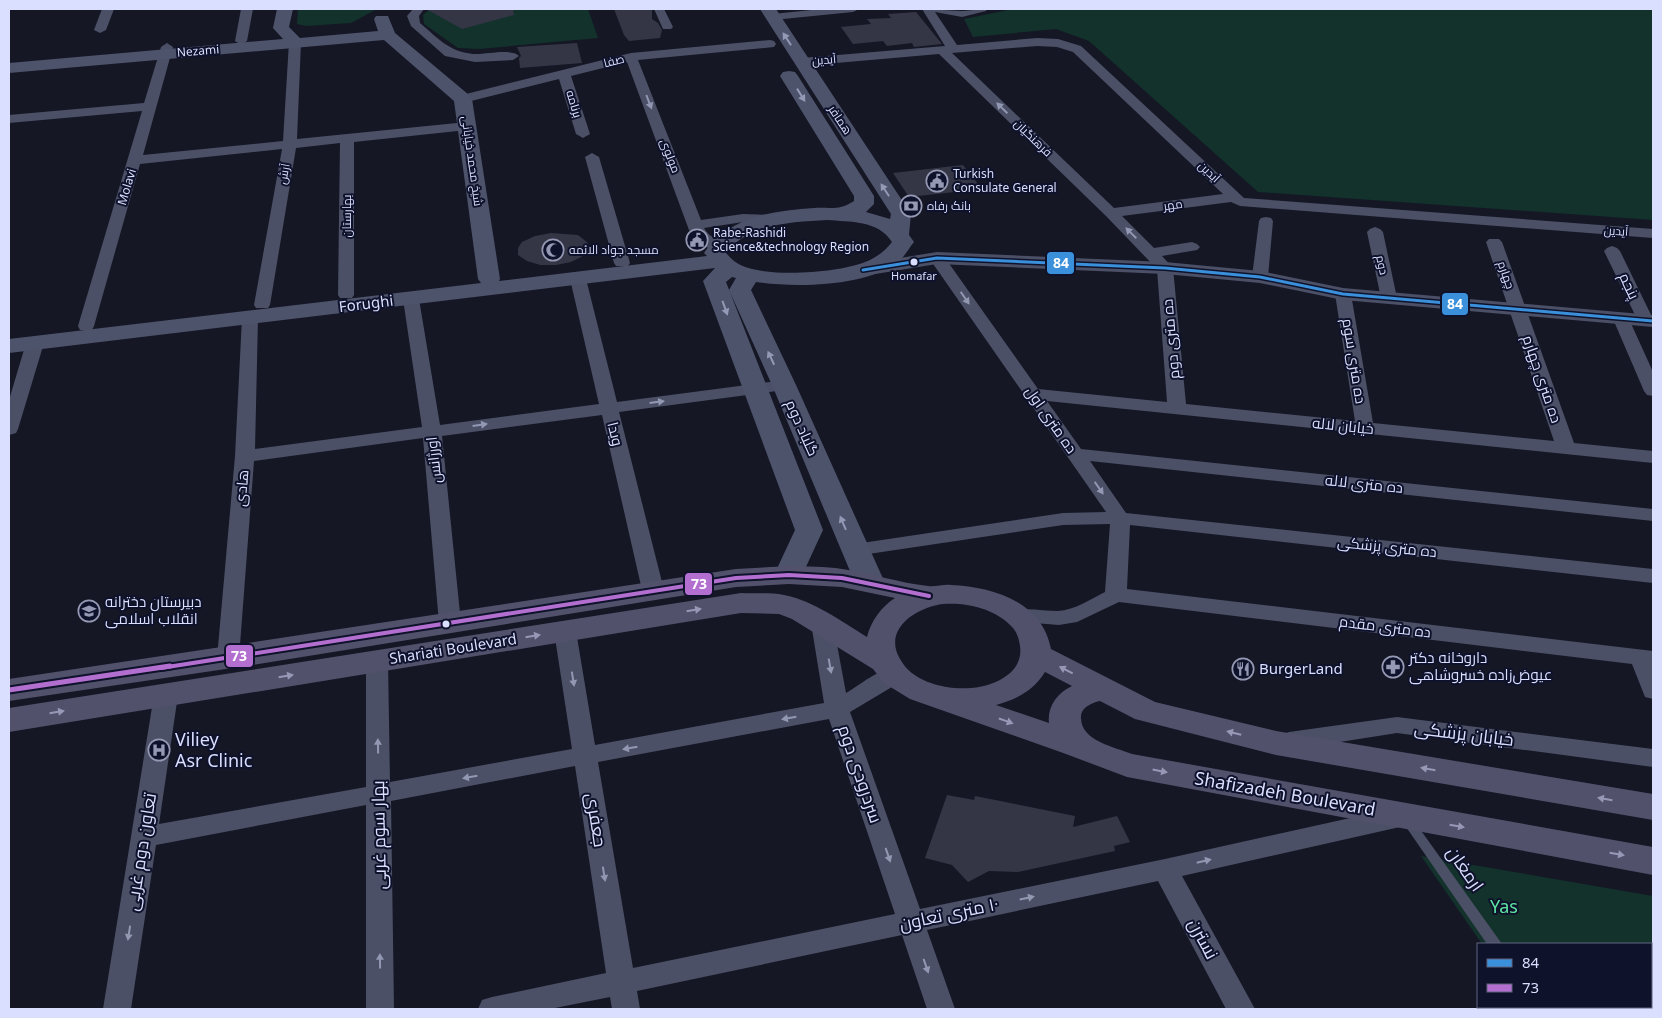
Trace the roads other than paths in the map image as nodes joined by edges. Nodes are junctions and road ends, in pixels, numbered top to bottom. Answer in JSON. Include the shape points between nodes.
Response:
{"nodes":[{"id":1,"x":108,"y":9,"type":"edge"},
{"id":2,"x":247,"y":9,"type":"edge"},
{"id":3,"x":284,"y":9,"type":"edge"},
{"id":4,"x":419,"y":9,"type":"edge"},
{"id":5,"x":659,"y":9,"type":"edge"},
{"id":6,"x":854,"y":9,"type":"edge"},
{"id":7,"x":927,"y":9,"type":"edge"},
{"id":8,"x":935,"y":9,"type":"edge"},
{"id":9,"x":982,"y":9,"type":"edge"},
{"id":10,"x":387,"y":22,"type":"edge"},
{"id":11,"x":768,"y":25,"type":"edge"},
{"id":12,"x":667,"y":27,"type":"dead end"},
{"id":13,"x":100,"y":30,"type":"dead end"},
{"id":14,"x":288,"y":36,"type":"junction"},
{"id":15,"x":241,"y":41,"type":"junction"},
{"id":16,"x":167,"y":50,"type":"junction"},
{"id":17,"x":948,"y":50,"type":"junction"},
{"id":18,"x":513,"y":56,"type":"dead end"},
{"id":19,"x":632,"y":57,"type":"junction"},
{"id":20,"x":9,"y":61,"type":"edge"},
{"id":21,"x":802,"y":62,"type":"junction"},
{"id":22,"x":9,"y":68,"type":"edge"},
{"id":23,"x":564,"y":74,"type":"junction"},
{"id":24,"x":463,"y":99,"type":"junction"},
{"id":25,"x":151,"y":106,"type":"junction"},
{"id":26,"x":9,"y":119,"type":"edge"},
{"id":27,"x":467,"y":126,"type":"junction"},
{"id":28,"x":583,"y":134,"type":"dead end"},
{"id":29,"x":347,"y":137,"type":"junction"},
{"id":30,"x":290,"y":143,"type":"junction"},
{"id":31,"x":857,"y":146,"type":"junction"},
{"id":32,"x":834,"y":149,"type":"junction"},
{"id":33,"x":592,"y":156,"type":"dead end"},
{"id":34,"x":135,"y":160,"type":"junction"},
{"id":35,"x":1235,"y":197,"type":"junction"},
{"id":36,"x":1111,"y":213,"type":"junction"},
{"id":37,"x":846,"y":216,"type":"junction"},
{"id":38,"x":776,"y":219,"type":"junction"},
{"id":39,"x":1266,"y":221,"type":"dead end"},
{"id":40,"x":696,"y":224,"type":"junction"},
{"id":41,"x":1375,"y":232,"type":"dead end"},
{"id":42,"x":1653,"y":234,"type":"edge"},
{"id":43,"x":901,"y":238,"type":"junction"},
{"id":44,"x":1494,"y":242,"type":"dead end"},
{"id":45,"x":1192,"y":248,"type":"dead end"},
{"id":46,"x":1612,"y":251,"type":"dead end"},
{"id":47,"x":937,"y":258,"type":"junction"},
{"id":48,"x":727,"y":261,"type":"junction"},
{"id":49,"x":1158,"y":261,"type":"junction"},
{"id":50,"x":622,"y":263,"type":"junction"},
{"id":51,"x":863,"y":270,"type":"junction"},
{"id":52,"x":1260,"y":277,"type":"junction"},
{"id":53,"x":490,"y":279,"type":"junction"},
{"id":54,"x":578,"y":279,"type":"junction"},
{"id":55,"x":1343,"y":294,"type":"junction"},
{"id":56,"x":346,"y":296,"type":"junction"},
{"id":57,"x":1389,"y":298,"type":"junction"},
{"id":58,"x":411,"y":299,"type":"junction"},
{"id":59,"x":1518,"y":309,"type":"junction"},
{"id":60,"x":256,"y":312,"type":"junction"},
{"id":61,"x":1620,"y":318,"type":"junction"},
{"id":62,"x":1650,"y":321,"type":"edge"},
{"id":63,"x":86,"y":326,"type":"junction"},
{"id":64,"x":9,"y":335,"type":"edge"},
{"id":65,"x":35,"y":343,"type":"junction"},
{"id":66,"x":9,"y":346,"type":"edge"},
{"id":67,"x":784,"y":385,"type":"junction"},
{"id":68,"x":754,"y":389,"type":"junction"},
{"id":69,"x":1653,"y":391,"type":"edge"},
{"id":70,"x":1033,"y":394,"type":"junction"},
{"id":71,"x":609,"y":408,"type":"junction"},
{"id":72,"x":1177,"y":409,"type":"junction"},
{"id":73,"x":1365,"y":428,"type":"junction"},
{"id":74,"x":9,"y":429,"type":"edge"},
{"id":75,"x":432,"y":431,"type":"junction"},
{"id":76,"x":1566,"y":448,"type":"junction"},
{"id":77,"x":1075,"y":454,"type":"junction"},
{"id":78,"x":245,"y":456,"type":"junction"},
{"id":79,"x":1653,"y":457,"type":"edge"},
{"id":80,"x":820,"y":470,"type":"junction"},
{"id":81,"x":788,"y":475,"type":"junction"},
{"id":82,"x":1653,"y":515,"type":"edge"},
{"id":83,"x":1120,"y":518,"type":"junction"},
{"id":84,"x":855,"y":550,"type":"junction"},
{"id":85,"x":789,"y":575,"type":"junction"},
{"id":86,"x":1653,"y":576,"type":"edge"},
{"id":87,"x":870,"y":584,"type":"junction"},
{"id":88,"x":653,"y":590,"type":"junction"},
{"id":89,"x":929,"y":596,"type":"junction"},
{"id":90,"x":1116,"y":596,"type":"junction"},
{"id":91,"x":1019,"y":616,"type":"junction"},
{"id":92,"x":450,"y":623,"type":"junction"},
{"id":93,"x":822,"y":623,"type":"junction"},
{"id":94,"x":565,"y":631,"type":"junction"},
{"id":95,"x":1037,"y":655,"type":"junction"},
{"id":96,"x":1647,"y":658,"type":"edge"},
{"id":97,"x":377,"y":661,"type":"junction"},
{"id":98,"x":239,"y":665,"type":"junction"},
{"id":99,"x":889,"y":668,"type":"junction"},
{"id":100,"x":1104,"y":689,"type":"junction"},
{"id":101,"x":9,"y":690,"type":"edge"},
{"id":102,"x":1653,"y":691,"type":"edge"},
{"id":103,"x":927,"y":694,"type":"junction"},
{"id":104,"x":166,"y":695,"type":"junction"},
{"id":105,"x":837,"y":709,"type":"junction"},
{"id":106,"x":9,"y":720,"type":"edge"},
{"id":107,"x":1276,"y":743,"type":"junction"},
{"id":108,"x":1078,"y":745,"type":"junction"},
{"id":109,"x":585,"y":756,"type":"junction"},
{"id":110,"x":1653,"y":758,"type":"edge"},
{"id":111,"x":378,"y":794,"type":"junction"},
{"id":112,"x":1653,"y":807,"type":"edge"},
{"id":113,"x":1404,"y":816,"type":"junction"},
{"id":114,"x":144,"y":837,"type":"junction"},
{"id":115,"x":1653,"y":861,"type":"edge"},
{"id":116,"x":1165,"y":869,"type":"junction"},
{"id":117,"x":911,"y":922,"type":"junction"},
{"id":118,"x":1494,"y":943,"type":"edge"},
{"id":119,"x":622,"y":982,"type":"junction"},
{"id":120,"x":117,"y":1009,"type":"edge"},
{"id":121,"x":380,"y":1009,"type":"edge"},
{"id":122,"x":492,"y":1009,"type":"edge"},
{"id":123,"x":626,"y":1009,"type":"edge"},
{"id":124,"x":942,"y":1009,"type":"edge"},
{"id":125,"x":1240,"y":1009,"type":"edge"}],
"edges":[{"from":1,"to":13,"type":"street"},
{"from":2,"to":15,"type":"street"},
{"from":3,"to":14,"type":"main road"},
{"from":4,"to":18,"type":"street","via":[[413,16],[415,24],[448,53],[475,58]]},
{"from":5,"to":12,"type":"street"},
{"from":6,"to":11,"type":"street","name":"صفا"},
{"from":7,"to":17,"type":"street","name":"فرهنگیان"},
{"from":8,"to":9,"type":"street","via":[[962,14]]},
{"from":10,"to":14,"type":"main road","name":"Nezami"},
{"from":10,"to":24,"type":"main road","name":"شیخ محمد خیابانی"},
{"from":11,"to":19,"type":"street","name":"صفا"},
{"from":21,"to":11,"type":"main road","name":"همافر","one_way":true},
{"from":11,"to":32,"type":"main road","name":"همافر","one_way":true},
{"from":14,"to":15,"type":"main road","name":"Nezami"},
{"from":14,"to":16,"type":"main road","name":"Nezami"},
{"from":14,"to":30,"type":"street","name":"آرش"},
{"from":15,"to":16,"type":"main road","name":"Nezami"},
{"from":16,"to":20,"type":"main road","name":"Nezami"},
{"from":16,"to":22,"type":"main road","name":"Nezami"},
{"from":16,"to":25,"type":"street","name":"Molavi"},
{"from":17,"to":21,"type":"street","name":"آیدین"},
{"from":17,"to":35,"type":"street","name":"آیدین","via":[[1038,42],[1058,43],[1077,49]]},
{"from":36,"to":17,"type":"street","name":"فرهنگیان","one_way":true},
{"from":19,"to":23,"type":"street","name":"صفا"},
{"from":19,"to":40,"type":"street","name":"مولوی","one_way":true},
{"from":21,"to":31,"type":"main road","name":"همافر"},
{"from":23,"to":24,"type":"street","name":"صفا"},
{"from":23,"to":28,"type":"street","name":"برنامه"},
{"from":24,"to":27,"type":"main road","name":"شیخ محمد خیابانی"},
{"from":25,"to":26,"type":"street"},
{"from":25,"to":34,"type":"street","name":"Molavi"},
{"from":27,"to":29,"type":"street"},
{"from":27,"to":53,"type":"main road","name":"شیخ محمد خیابانی"},
{"from":29,"to":30,"type":"street"},
{"from":29,"to":56,"type":"street","name":"بهارستان"},
{"from":30,"to":34,"type":"street"},
{"from":30,"to":60,"type":"street","name":"آرش"},
{"from":31,"to":32,"type":"main road"},
{"from":43,"to":31,"type":"main road","name":"همافر","one_way":true,"via":[[901,214]]},
{"from":32,"to":37,"type":"main road","name":"همافر","via":[[864,196],[864,204]]},
{"from":33,"to":50,"type":"street"},
{"from":34,"to":63,"type":"street","name":"Molavi"},
{"from":35,"to":36,"type":"street","name":"مهر"},
{"from":35,"to":42,"type":"street","name":"آیدین","via":[[1240,202]]},
{"from":49,"to":36,"type":"street","name":"فرهنگیان","one_way":true},
{"from":37,"to":38,"type":"main road","via":[[809,215]]},
{"from":37,"to":43,"type":"main road","via":[[887,224]]},
{"from":38,"to":40,"type":"street","via":[[743,218]]},
{"from":38,"to":48,"type":"main road","via":[[729,236]]},
{"from":39,"to":52,"type":"street"},
{"from":40,"to":48,"type":"street","name":"مولوی","via":[[700,236]]},
{"from":41,"to":57,"type":"street","name":"دوم"},
{"from":43,"to":47,"type":"street"},
{"from":43,"to":51,"type":"main road","via":[[892,255]]},
{"from":44,"to":59,"type":"street","name":"چهارم"},
{"from":45,"to":49,"type":"street"},
{"from":46,"to":62,"type":"street","name":"پنجم"},
{"from":47,"to":49,"type":"street"},
{"from":47,"to":51,"type":"street"},
{"from":47,"to":70,"type":"street","name":"ده متری اول","one_way":true},
{"from":48,"to":50,"type":"main road","name":"Forughi"},
{"from":48,"to":51,"type":"main road","via":[[791,280]]},
{"from":48,"to":54,"type":"main road","name":"Forughi"},
{"from":67,"to":48,"type":"main road","name":"گلباد دوم","one_way":true},
{"from":48,"to":68,"type":"main road","name":"گلباد دوم","one_way":true,"via":[[714,281]]},
{"from":49,"to":52,"type":"street"},
{"from":49,"to":72,"type":"street","name":"ده متری دوم"},
{"from":50,"to":53,"type":"main road","name":"Forughi"},
{"from":52,"to":55,"type":"street"},
{"from":53,"to":56,"type":"main road","name":"Forughi"},
{"from":54,"to":58,"type":"main road","name":"Forughi"},
{"from":54,"to":71,"type":"street","name":"ویدا"},
{"from":55,"to":57,"type":"street"},
{"from":55,"to":73,"type":"street","name":"ده متری سوم"},
{"from":56,"to":60,"type":"main road","name":"Forughi"},
{"from":57,"to":59,"type":"street"},
{"from":58,"to":60,"type":"main road","name":"Forughi"},
{"from":58,"to":75,"type":"street","name":"اورژانس"},
{"from":59,"to":61,"type":"street"},
{"from":59,"to":76,"type":"street","name":"ده متری چهارم"},
{"from":60,"to":63,"type":"main road","name":"Forughi"},
{"from":60,"to":65,"type":"main road","name":"Forughi"},
{"from":60,"to":78,"type":"street","name":"هادی"},
{"from":61,"to":62,"type":"street"},
{"from":61,"to":69,"type":"street"},
{"from":63,"to":64,"type":"main road","name":"Forughi"},
{"from":65,"to":66,"type":"main road","name":"Forughi"},
{"from":65,"to":74,"type":"street"},
{"from":67,"to":68,"type":"street"},
{"from":67,"to":80,"type":"main road","name":"گلباد دوم"},
{"from":71,"to":68,"type":"street","one_way":true},
{"from":68,"to":81,"type":"main road","name":"گلباد دوم"},
{"from":70,"to":72,"type":"street","name":"خیابان لاله"},
{"from":70,"to":77,"type":"street","name":"ده متری اول"},
{"from":75,"to":71,"type":"street","one_way":true},
{"from":71,"to":88,"type":"street","name":"ویدا"},
{"from":72,"to":73,"type":"street","name":"خیابان لاله"},
{"from":73,"to":76,"type":"street","name":"خیابان لاله"},
{"from":75,"to":78,"type":"street"},
{"from":75,"to":92,"type":"street","name":"اورژانس"},
{"from":76,"to":79,"type":"street","name":"خیابان لاله"},
{"from":77,"to":82,"type":"street","name":"ده متری لاله"},
{"from":77,"to":83,"type":"street","name":"ده متری اول","one_way":true},
{"from":78,"to":98,"type":"street","name":"هادی"},
{"from":80,"to":81,"type":"main road"},
{"from":84,"to":80,"type":"main road","name":"گلباد دوم","one_way":true},
{"from":81,"to":85,"type":"main road","name":"گلباد دوم","via":[[809,530]]},
{"from":83,"to":84,"type":"street","name":"ده متری پزشکی","via":[[1064,519]]},
{"from":83,"to":86,"type":"street","name":"ده متری پزشکی"},
{"from":83,"to":90,"type":"street"},
{"from":84,"to":87,"type":"main road","name":"گلباد دوم"},
{"from":85,"to":87,"type":"main road","name":"Shariati Boulevard","via":[[842,578]]},
{"from":85,"to":88,"type":"main road","name":"Shariati Boulevard","via":[[736,578]]},
{"from":87,"to":89,"type":"main road","name":"Shariati Boulevard"},
{"from":88,"to":92,"type":"main road","name":"Shariati Boulevard"},
{"from":89,"to":91,"type":"main road","via":[[968,595],[987,599]]},
{"from":89,"to":99,"type":"main road","via":[[897,610],[886,622],[880,648]]},
{"from":90,"to":91,"type":"street","via":[[1077,615],[1059,618]]},
{"from":90,"to":96,"type":"street","name":"ده متری مقدم"},
{"from":91,"to":95,"type":"main road","via":[[1033,634]]},
{"from":92,"to":98,"type":"main road","name":"Shariati Boulevard"},
{"from":94,"to":93,"type":"main road","name":"Shariati Boulevard","one_way":true,"via":[[740,603],[782,604]]},
{"from":93,"to":99,"type":"main road","name":"Shariati Boulevard"},
{"from":93,"to":105,"type":"street","name":"سردرودی دوم","one_way":true},
{"from":97,"to":94,"type":"main road","name":"Shariati Boulevard","one_way":true},
{"from":94,"to":109,"type":"street","name":"جعفری","one_way":true},
{"from":100,"to":95,"type":"main road","one_way":true},
{"from":95,"to":103,"type":"main road","via":[[1022,680],[998,694],[969,700]]},
{"from":96,"to":102,"type":"street"},
{"from":98,"to":97,"type":"main road","name":"Shariati Boulevard","one_way":true},
{"from":111,"to":97,"type":"street","name":"بهار سوم غربی","one_way":true},
{"from":98,"to":101,"type":"main road","name":"Shariati Boulevard"},
{"from":98,"to":104,"type":"main road","name":"Shariati Boulevard"},
{"from":99,"to":103,"type":"main road","via":[[909,685]]},
{"from":99,"to":105,"type":"street"},
{"from":107,"to":100,"type":"main road","one_way":true,"via":[[1146,710]]},
{"from":100,"to":108,"type":"main road","via":[[1089,691],[1068,704],[1064,724],[1068,735]]},
{"from":103,"to":108,"type":"main road","name":"Shafizadeh Boulevard","one_way":true},
{"from":106,"to":104,"type":"main road","name":"Shariati Boulevard","one_way":true},
{"from":104,"to":114,"type":"street","name":"تعاون دوم غربی"},
{"from":105,"to":109,"type":"street","one_way":true},
{"from":105,"to":117,"type":"street","name":"سردرودی دوم","one_way":true},
{"from":107,"to":110,"type":"street","name":"خیابان پزشکی","via":[[1396,725]]},
{"from":112,"to":107,"type":"main road","one_way":true},
{"from":108,"to":113,"type":"main road","name":"Shafizadeh Boulevard","one_way":true,"via":[[1127,765]]},
{"from":109,"to":111,"type":"street","one_way":true},
{"from":109,"to":119,"type":"street","name":"جعفری","one_way":true},
{"from":111,"to":114,"type":"street"},
{"from":121,"to":111,"type":"street","name":"بهار سوم غربی","one_way":true},
{"from":113,"to":115,"type":"main road","name":"Shafizadeh Boulevard","one_way":true},
{"from":116,"to":113,"type":"street","name":"١٠ متری تعاون","one_way":true},
{"from":113,"to":118,"type":"lane","name":"ارمغان"},
{"from":114,"to":120,"type":"street","name":"تعاون دوم غربی","one_way":true},
{"from":117,"to":116,"type":"street","name":"١٠ متری تعاون","one_way":true},
{"from":116,"to":125,"type":"street","name":"نسترن"},
{"from":117,"to":119,"type":"street","name":"١٠ متری تعاون"},
{"from":117,"to":124,"type":"street","name":"سردرودی دوم","one_way":true},
{"from":119,"to":122,"type":"street","name":"١٠ متری تعاون"},
{"from":119,"to":123,"type":"street","name":"جعفری"}]}
